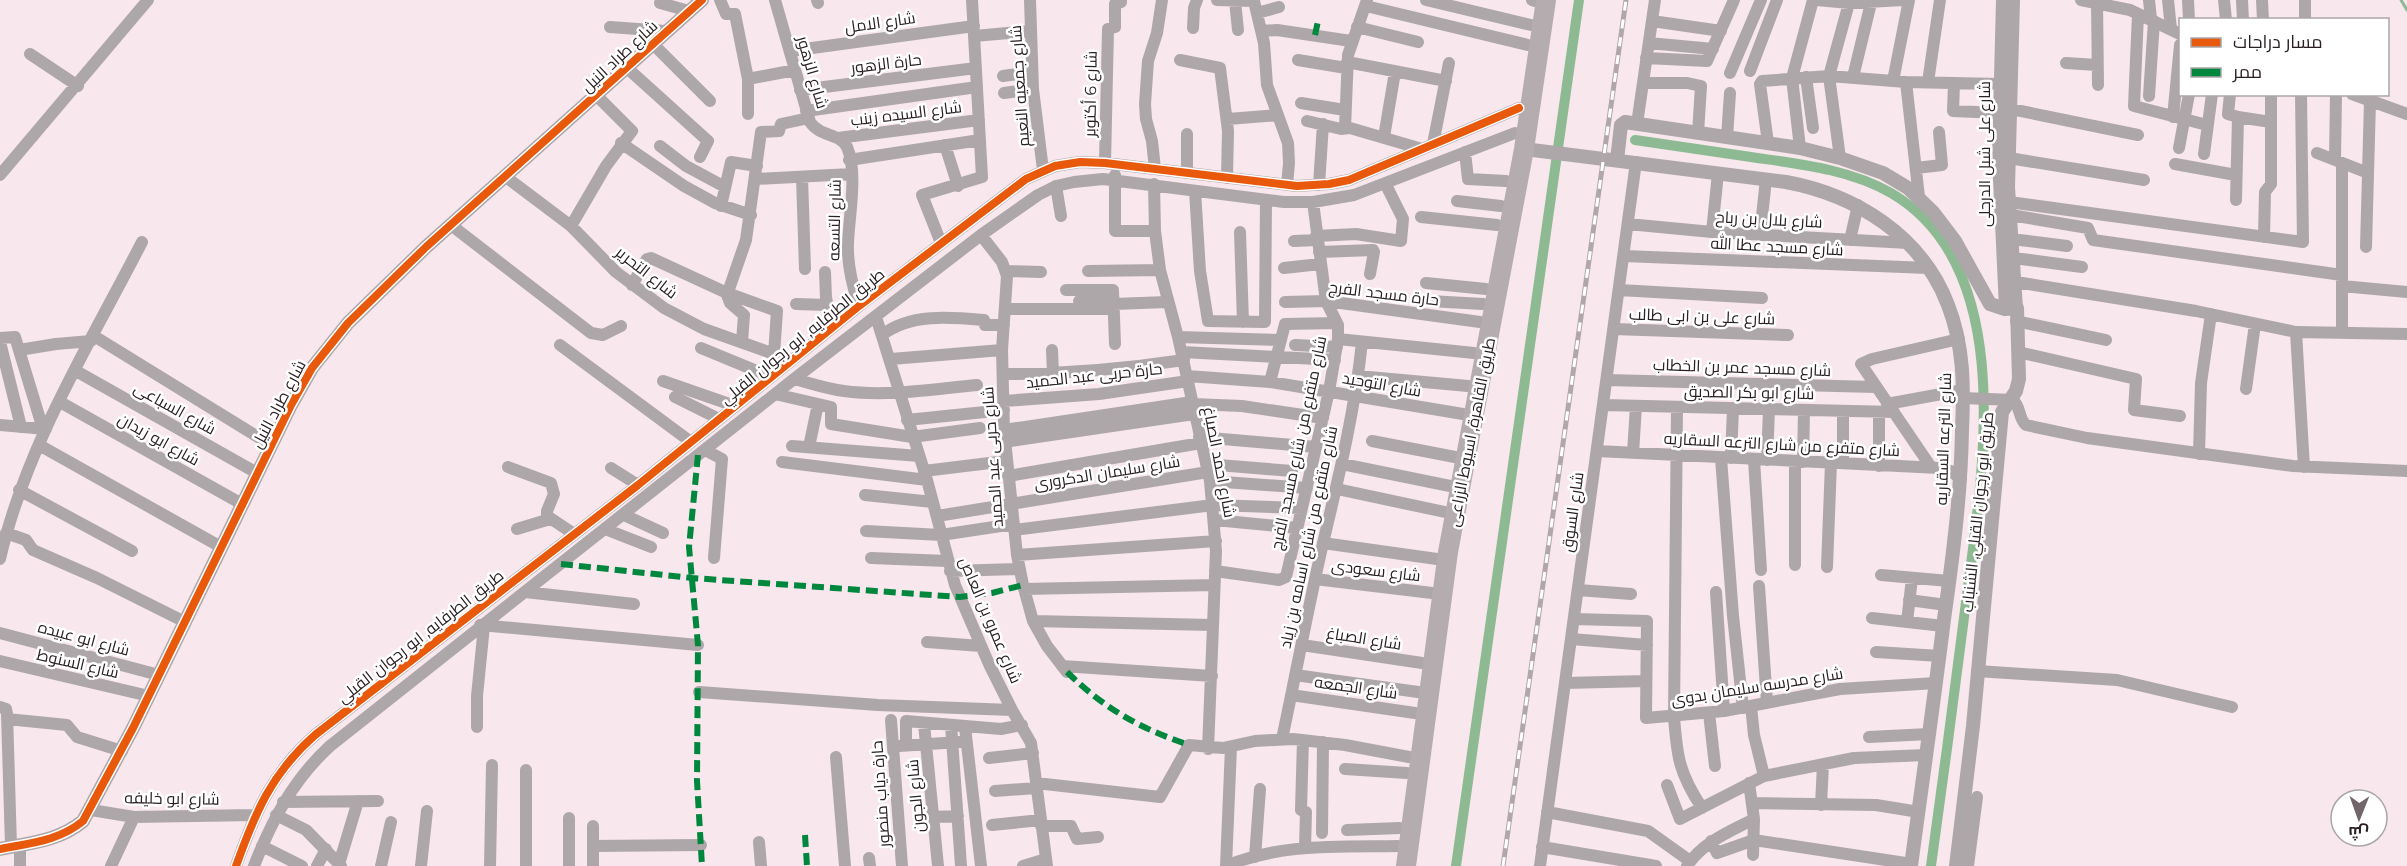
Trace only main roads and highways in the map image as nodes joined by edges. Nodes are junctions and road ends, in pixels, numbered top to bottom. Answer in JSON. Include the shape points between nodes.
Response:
{"nodes":[{"id":1,"x":1537,"y":0,"type":"edge"},
{"id":2,"x":1527,"y":144,"type":"junction"},
{"id":3,"x":1468,"y":403,"type":"junction"},
{"id":4,"x":1395,"y":866,"type":"edge"},
{"id":5,"x":1406,"y":866,"type":"edge"}],
"edges":[{"from":1,"to":2,"type":"highway","name":"طريق القاهرة, اسيوط الزراعى"},
{"from":1,"to":2,"type":"highway","name":"طريق القاهرة, اسيوط الزراعى","via":[[1519,108]]},
{"from":2,"to":3,"type":"highway","name":"طريق القاهرة, اسيوط الزراعى"},
{"from":2,"to":3,"type":"highway","name":"طريق القاهرة, اسيوط الزراعى","via":[[1506,181]]},
{"from":3,"to":4,"type":"highway","name":"طريق القاهرة, اسيوط الزراعى","via":[[1437,559]]},
{"from":3,"to":5,"type":"highway","name":"طريق القاهرة, اسيوط الزراعى"}]}
